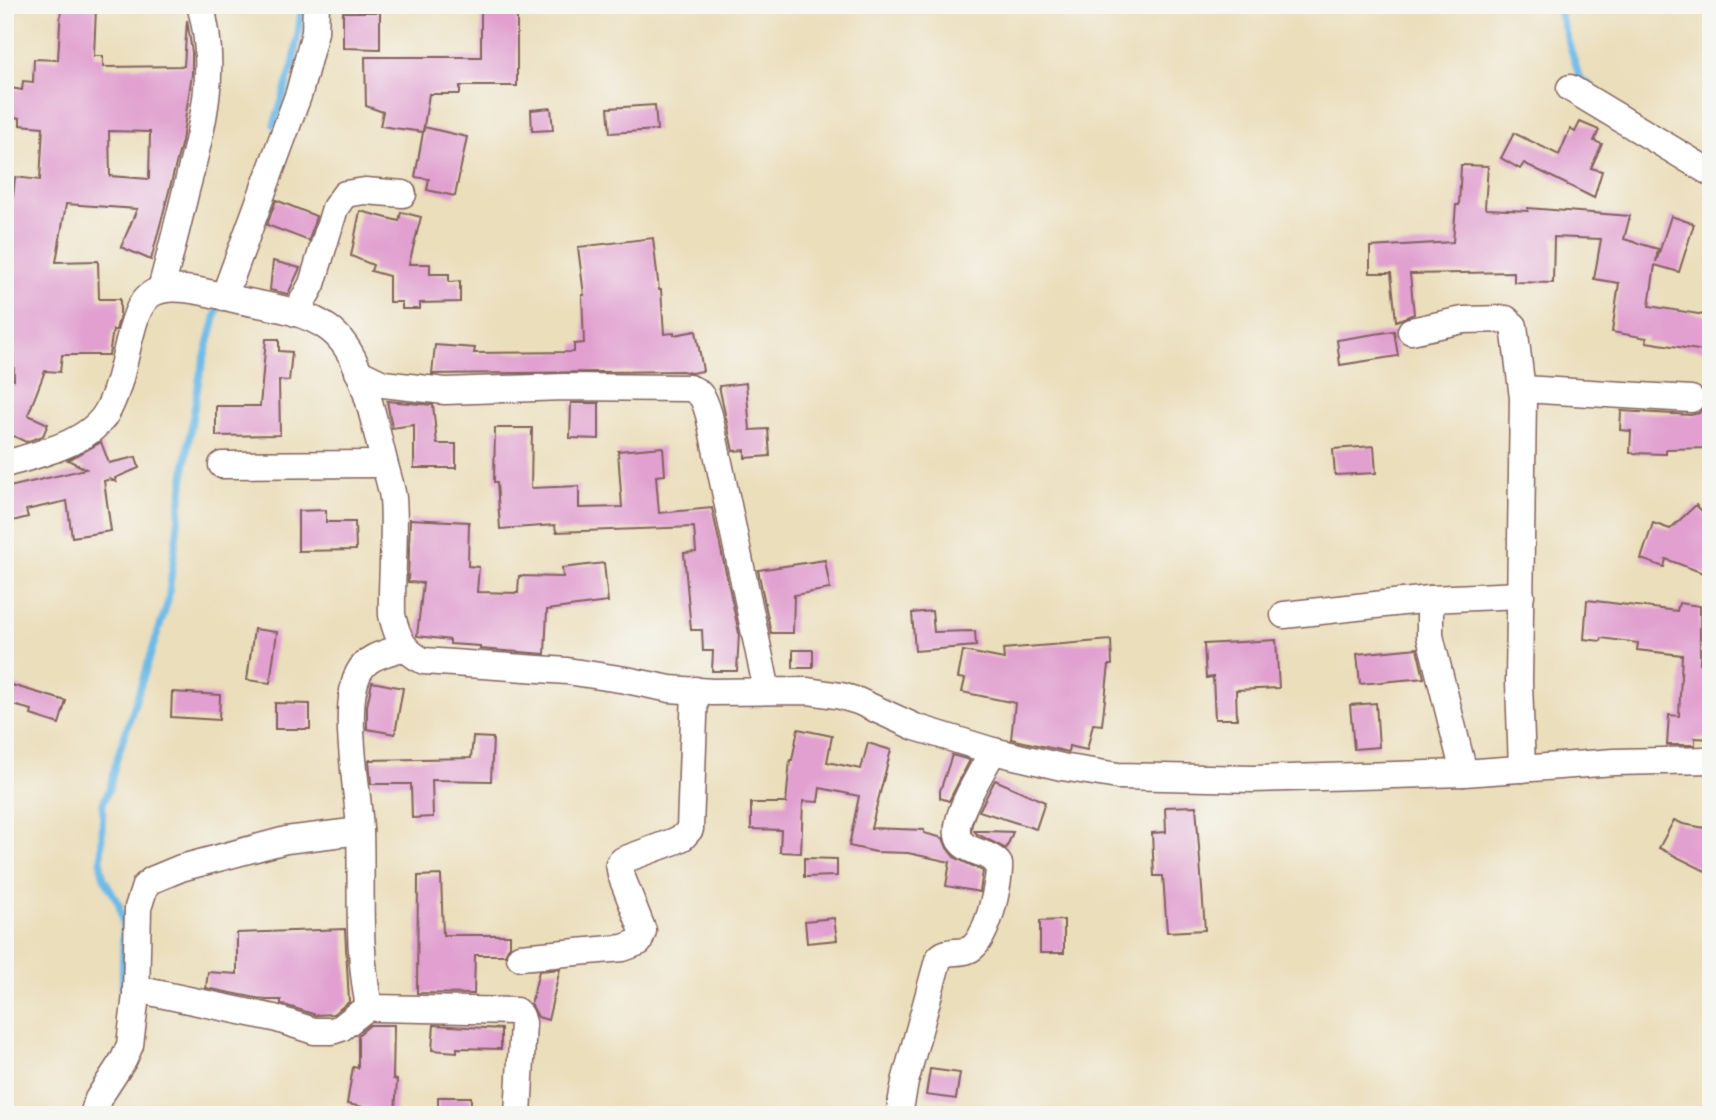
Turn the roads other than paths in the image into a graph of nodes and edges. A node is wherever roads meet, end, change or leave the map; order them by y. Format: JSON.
{"nodes":[{"id":1,"x":200,"y":5,"type":"edge"},
{"id":2,"x":316,"y":5,"type":"edge"},
{"id":3,"x":1570,"y":88,"type":"dead end"},
{"id":4,"x":1711,"y":173,"type":"edge"},
{"id":5,"x":402,"y":194,"type":"dead end"},
{"id":6,"x":161,"y":289,"type":"junction"},
{"id":7,"x":224,"y":297,"type":"junction"},
{"id":8,"x":296,"y":313,"type":"junction"},
{"id":9,"x":1411,"y":331,"type":"dead end"},
{"id":10,"x":358,"y":372,"type":"junction"},
{"id":11,"x":1523,"y":389,"type":"junction"},
{"id":12,"x":1691,"y":399,"type":"dead end"},
{"id":13,"x":5,"y":464,"type":"edge"},
{"id":14,"x":384,"y":464,"type":"junction"},
{"id":15,"x":222,"y":465,"type":"dead end"},
{"id":16,"x":1521,"y":595,"type":"junction"},
{"id":17,"x":1430,"y":599,"type":"junction"},
{"id":18,"x":1284,"y":615,"type":"dead end"},
{"id":19,"x":404,"y":647,"type":"junction"},
{"id":20,"x":695,"y":690,"type":"junction"},
{"id":21,"x":767,"y":691,"type":"junction"},
{"id":22,"x":993,"y":751,"type":"junction"},
{"id":23,"x":1711,"y":760,"type":"edge"},
{"id":24,"x":1522,"y":769,"type":"junction"},
{"id":25,"x":1464,"y":773,"type":"junction"},
{"id":26,"x":360,"y":831,"type":"junction"},
{"id":27,"x":520,"y":957,"type":"dead end"},
{"id":28,"x":136,"y":989,"type":"junction"},
{"id":29,"x":369,"y":1006,"type":"junction"},
{"id":30,"x":93,"y":1115,"type":"edge"},
{"id":31,"x":518,"y":1115,"type":"edge"},
{"id":32,"x":899,"y":1115,"type":"edge"}],
"edges":[{"from":1,"to":6,"type":"street"},
{"from":2,"to":7,"type":"street"},
{"from":3,"to":4,"type":"street"},
{"from":5,"to":8,"type":"street"},
{"from":6,"to":7,"type":"street"},
{"from":6,"to":13,"type":"street"},
{"from":7,"to":8,"type":"street"},
{"from":8,"to":10,"type":"street"},
{"from":9,"to":11,"type":"street"},
{"from":10,"to":14,"type":"street"},
{"from":10,"to":21,"type":"street"},
{"from":11,"to":12,"type":"street"},
{"from":11,"to":16,"type":"street"},
{"from":14,"to":15,"type":"street"},
{"from":14,"to":19,"type":"street"},
{"from":16,"to":17,"type":"street"},
{"from":16,"to":24,"type":"street"},
{"from":17,"to":18,"type":"street"},
{"from":17,"to":25,"type":"street"},
{"from":19,"to":20,"type":"street"},
{"from":19,"to":26,"type":"street"},
{"from":20,"to":21,"type":"street"},
{"from":20,"to":27,"type":"street"},
{"from":21,"to":22,"type":"street"},
{"from":22,"to":25,"type":"street"},
{"from":22,"to":32,"type":"street"},
{"from":23,"to":24,"type":"street"},
{"from":24,"to":25,"type":"street"},
{"from":26,"to":28,"type":"street"},
{"from":26,"to":29,"type":"street"},
{"from":28,"to":29,"type":"street"},
{"from":28,"to":30,"type":"street"},
{"from":29,"to":31,"type":"street"}]}
